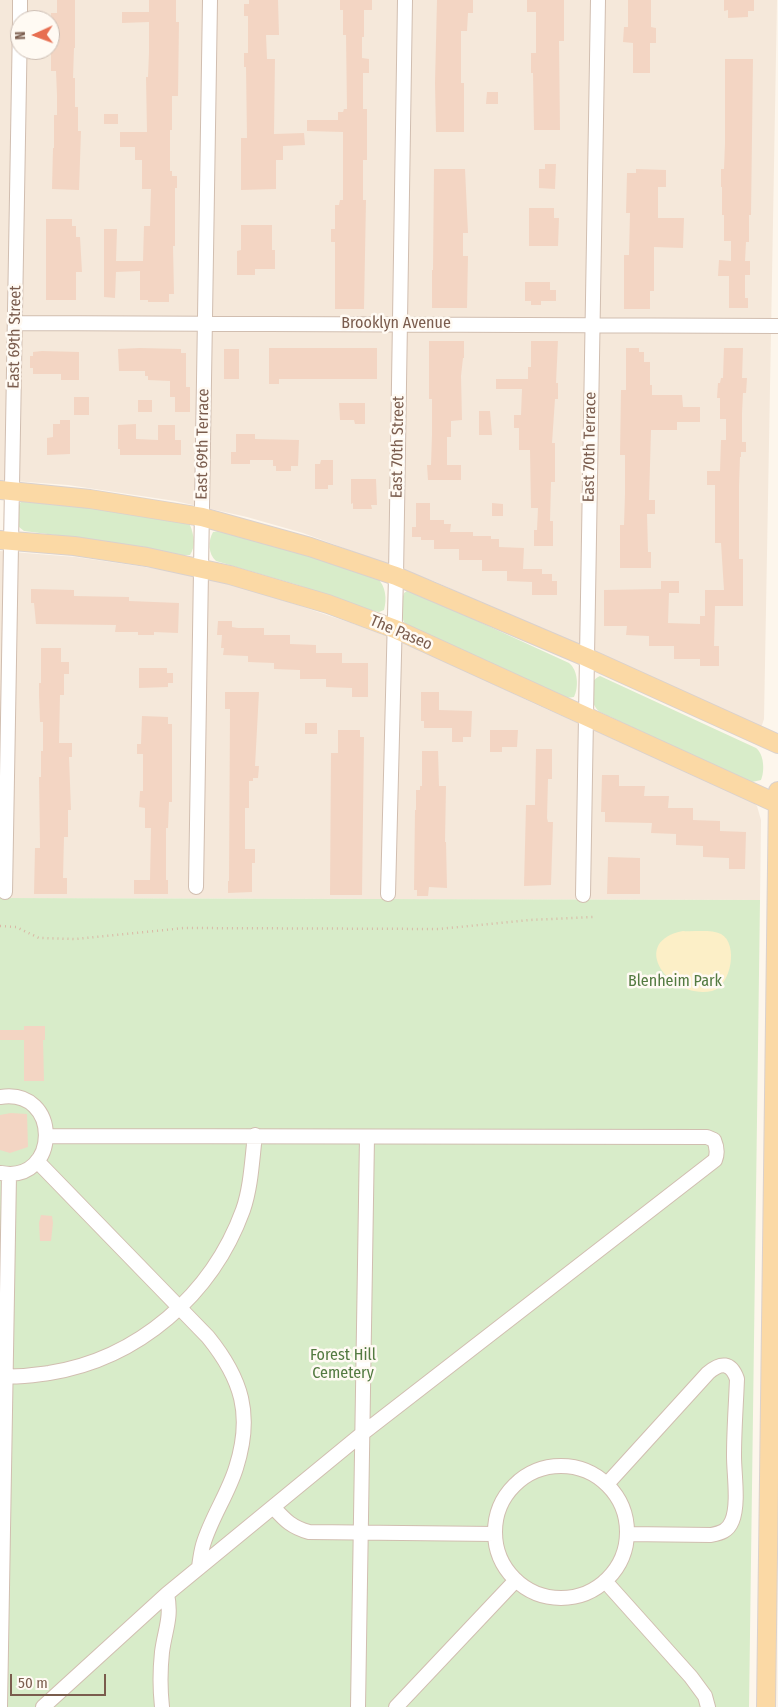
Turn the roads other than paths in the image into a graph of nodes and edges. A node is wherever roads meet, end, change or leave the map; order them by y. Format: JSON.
{"nodes":[{"id":1,"x":210,"y":0,"type":"edge"},
{"id":2,"x":405,"y":0,"type":"edge"},
{"id":3,"x":598,"y":0,"type":"edge"},
{"id":4,"x":19,"y":60,"type":"edge"},
{"id":5,"x":15,"y":322,"type":"junction"},
{"id":6,"x":204,"y":323,"type":"junction"},
{"id":7,"x":399,"y":324,"type":"junction"},
{"id":8,"x":592,"y":325,"type":"junction"},
{"id":9,"x":778,"y":326,"type":"edge"},
{"id":10,"x":6,"y":491,"type":"edge"},
{"id":11,"x":202,"y":517,"type":"junction"},
{"id":12,"x":6,"y":540,"type":"edge"},
{"id":13,"x":202,"y":568,"type":"junction"},
{"id":14,"x":396,"y":576,"type":"junction"},
{"id":15,"x":395,"y":630,"type":"junction"},
{"id":16,"x":5,"y":639,"type":"edge"},
{"id":17,"x":586,"y":657,"type":"junction"},
{"id":18,"x":586,"y":715,"type":"junction"},
{"id":19,"x":778,"y":744,"type":"edge"},
{"id":20,"x":778,"y":791,"type":"edge"},
{"id":21,"x":778,"y":804,"type":"edge"},
{"id":22,"x":196,"y":887,"type":"dead end"},
{"id":23,"x":5,"y":892,"type":"dead end"},
{"id":24,"x":388,"y":894,"type":"dead end"},
{"id":25,"x":583,"y":894,"type":"dead end"},
{"id":26,"x":777,"y":1091,"type":"edge"},
{"id":27,"x":0,"y":1097,"type":"edge"},
{"id":28,"x":47,"y":1136,"type":"junction"},
{"id":29,"x":255,"y":1136,"type":"junction"},
{"id":30,"x":366,"y":1137,"type":"junction"},
{"id":31,"x":37,"y":1161,"type":"junction"},
{"id":32,"x":4,"y":1174,"type":"edge"},
{"id":33,"x":775,"y":1278,"type":"edge"},
{"id":34,"x":180,"y":1308,"type":"junction"},
{"id":35,"x":2,"y":1376,"type":"edge"},
{"id":36,"x":363,"y":1432,"type":"junction"},
{"id":37,"x":774,"y":1473,"type":"edge"},
{"id":38,"x":607,"y":1484,"type":"junction"},
{"id":39,"x":273,"y":1507,"type":"junction"},
{"id":40,"x":360,"y":1532,"type":"junction"},
{"id":41,"x":495,"y":1534,"type":"junction"},
{"id":42,"x":627,"y":1534,"type":"junction"},
{"id":43,"x":199,"y":1567,"type":"junction"},
{"id":44,"x":516,"y":1580,"type":"junction"},
{"id":45,"x":605,"y":1582,"type":"junction"},
{"id":46,"x":167,"y":1594,"type":"junction"},
{"id":47,"x":773,"y":1660,"type":"edge"},
{"id":48,"x":0,"y":1701,"type":"edge"},
{"id":49,"x":0,"y":1707,"type":"edge"},
{"id":50,"x":43,"y":1707,"type":"edge"},
{"id":51,"x":162,"y":1707,"type":"edge"},
{"id":52,"x":358,"y":1707,"type":"edge"},
{"id":53,"x":396,"y":1707,"type":"edge"},
{"id":54,"x":708,"y":1707,"type":"edge"},
{"id":55,"x":766,"y":1707,"type":"edge"}],
"edges":[{"from":1,"to":6,"type":"street","name":"East 69th Terrace"},
{"from":2,"to":7,"type":"street","name":"East 70th Street"},
{"from":3,"to":8,"type":"street","name":"East 70th Terrace"},
{"from":4,"to":5,"type":"street","name":"East 69th Street"},
{"from":5,"to":6,"type":"street","name":"Brooklyn Avenue"},
{"from":5,"to":10,"type":"street","name":"East 69th Street"},
{"from":6,"to":7,"type":"street","name":"Brooklyn Avenue"},
{"from":6,"to":11,"type":"street","name":"East 69th Terrace"},
{"from":7,"to":8,"type":"street","name":"Brooklyn Avenue"},
{"from":7,"to":14,"type":"street","name":"East 70th Street"},
{"from":8,"to":9,"type":"street","name":"Brooklyn Avenue"},
{"from":8,"to":17,"type":"street","name":"East 70th Terrace"},
{"from":10,"to":11,"type":"main road"},
{"from":10,"to":12,"type":"street","name":"East 69th Street"},
{"from":11,"to":13,"type":"street","name":"East 69th Terrace"},
{"from":11,"to":14,"type":"main road"},
{"from":12,"to":13,"type":"main road","name":"The Paseo"},
{"from":12,"to":16,"type":"street","name":"East 69th Street"},
{"from":13,"to":15,"type":"main road","name":"The Paseo"},
{"from":13,"to":22,"type":"street","name":"East 69th Terrace"},
{"from":14,"to":15,"type":"street","name":"East 70th Street"},
{"from":14,"to":17,"type":"main road"},
{"from":15,"to":18,"type":"main road","name":"The Paseo"},
{"from":15,"to":24,"type":"street","name":"East 70th Street"},
{"from":16,"to":23,"type":"street","name":"East 69th Street"},
{"from":17,"to":18,"type":"street","name":"East 70th Terrace"},
{"from":17,"to":19,"type":"main road"},
{"from":18,"to":21,"type":"main road","name":"The Paseo"},
{"from":18,"to":25,"type":"street","name":"East 70th Terrace"},
{"from":20,"to":21,"type":"main road"},
{"from":21,"to":26,"type":"main road"},
{"from":26,"to":33,"type":"main road"},
{"from":27,"to":28,"type":"street"},
{"from":28,"to":29,"type":"street"},
{"from":28,"to":31,"type":"street"},
{"from":29,"to":30,"type":"street"},
{"from":29,"to":34,"type":"street"},
{"from":30,"to":36,"type":"street"},
{"from":30,"to":36,"type":"street"},
{"from":31,"to":32,"type":"street"},
{"from":31,"to":34,"type":"street"},
{"from":32,"to":35,"type":"street"},
{"from":33,"to":37,"type":"main road"},
{"from":34,"to":35,"type":"street"},
{"from":34,"to":43,"type":"street"},
{"from":35,"to":48,"type":"street"},
{"from":36,"to":39,"type":"street"},
{"from":36,"to":40,"type":"street"},
{"from":37,"to":47,"type":"main road"},
{"from":38,"to":41,"type":"street"},
{"from":38,"to":42,"type":"street"},
{"from":38,"to":42,"type":"street"},
{"from":39,"to":40,"type":"street"},
{"from":39,"to":43,"type":"street"},
{"from":40,"to":41,"type":"street"},
{"from":40,"to":52,"type":"street"},
{"from":41,"to":44,"type":"street"},
{"from":42,"to":45,"type":"street"},
{"from":43,"to":46,"type":"street"},
{"from":44,"to":45,"type":"street"},
{"from":44,"to":53,"type":"street"},
{"from":45,"to":54,"type":"street"},
{"from":46,"to":50,"type":"street"},
{"from":46,"to":51,"type":"street"},
{"from":47,"to":55,"type":"main road"},
{"from":48,"to":49,"type":"street"}]}
